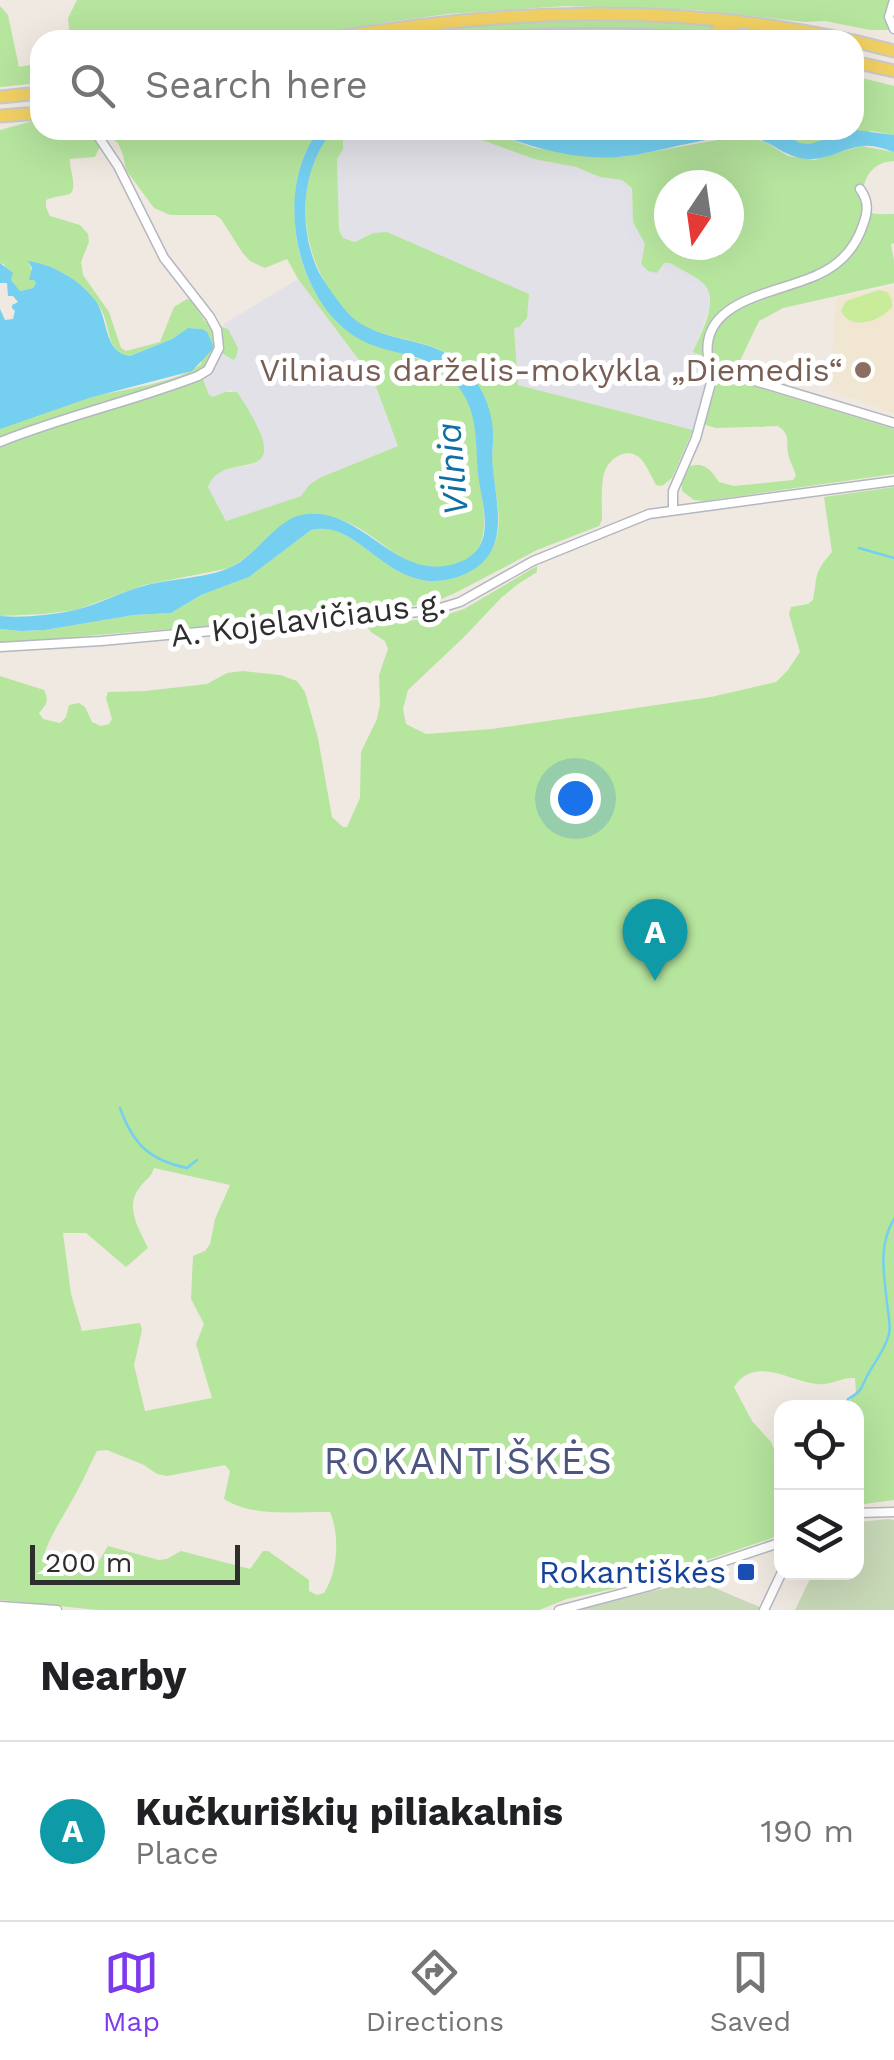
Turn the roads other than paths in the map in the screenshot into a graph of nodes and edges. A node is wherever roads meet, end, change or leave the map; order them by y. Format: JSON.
{"nodes":[{"id":1,"x":894,"y":0,"type":"edge"},
{"id":2,"x":744,"y":22,"type":"junction"},
{"id":3,"x":894,"y":29,"type":"edge"},
{"id":4,"x":390,"y":30,"type":"edge"},
{"id":5,"x":719,"y":30,"type":"edge"},
{"id":6,"x":789,"y":30,"type":"edge"},
{"id":7,"x":864,"y":43,"type":"edge"},
{"id":8,"x":891,"y":47,"type":"edge"},
{"id":9,"x":864,"y":64,"type":"edge"},
{"id":10,"x":894,"y":71,"type":"edge"},
{"id":11,"x":30,"y":94,"type":"edge"},
{"id":12,"x":0,"y":98,"type":"edge"},
{"id":13,"x":30,"y":114,"type":"edge"},
{"id":14,"x":0,"y":116,"type":"edge"},
{"id":15,"x":101,"y":140,"type":"edge"},
{"id":16,"x":860,"y":189,"type":"dead end"},
{"id":17,"x":715,"y":368,"type":"junction"},
{"id":18,"x":894,"y":423,"type":"edge"},
{"id":19,"x":0,"y":442,"type":"edge"},
{"id":20,"x":894,"y":481,"type":"edge"},
{"id":21,"x":673,"y":510,"type":"junction"},
{"id":22,"x":0,"y":647,"type":"edge"},
{"id":23,"x":894,"y":1512,"type":"edge"},
{"id":24,"x":864,"y":1513,"type":"edge"},
{"id":25,"x":774,"y":1545,"type":"edge"},
{"id":26,"x":778,"y":1580,"type":"edge"},
{"id":27,"x":0,"y":1606,"type":"edge"},
{"id":28,"x":57,"y":1610,"type":"edge"},
{"id":29,"x":559,"y":1610,"type":"edge"},
{"id":30,"x":764,"y":1610,"type":"edge"}],
"edges":[{"from":1,"to":3,"type":"street"},
{"from":2,"to":4,"type":"main road"},
{"from":2,"to":5,"type":"main road"},
{"from":2,"to":6,"type":"main road"},
{"from":7,"to":8,"type":"main road"},
{"from":9,"to":10,"type":"main road"},
{"from":11,"to":12,"type":"main road"},
{"from":13,"to":14,"type":"main road"},
{"from":15,"to":19,"type":"street"},
{"from":16,"to":17,"type":"street"},
{"from":17,"to":18,"type":"street"},
{"from":17,"to":21,"type":"street"},
{"from":20,"to":21,"type":"street","name":"A. Kojelavičiaus g."},
{"from":21,"to":22,"type":"street","name":"A. Kojelavičiaus g."},
{"from":23,"to":24,"type":"street"},
{"from":25,"to":29,"type":"street"},
{"from":26,"to":30,"type":"street"},
{"from":27,"to":28,"type":"street"}]}
